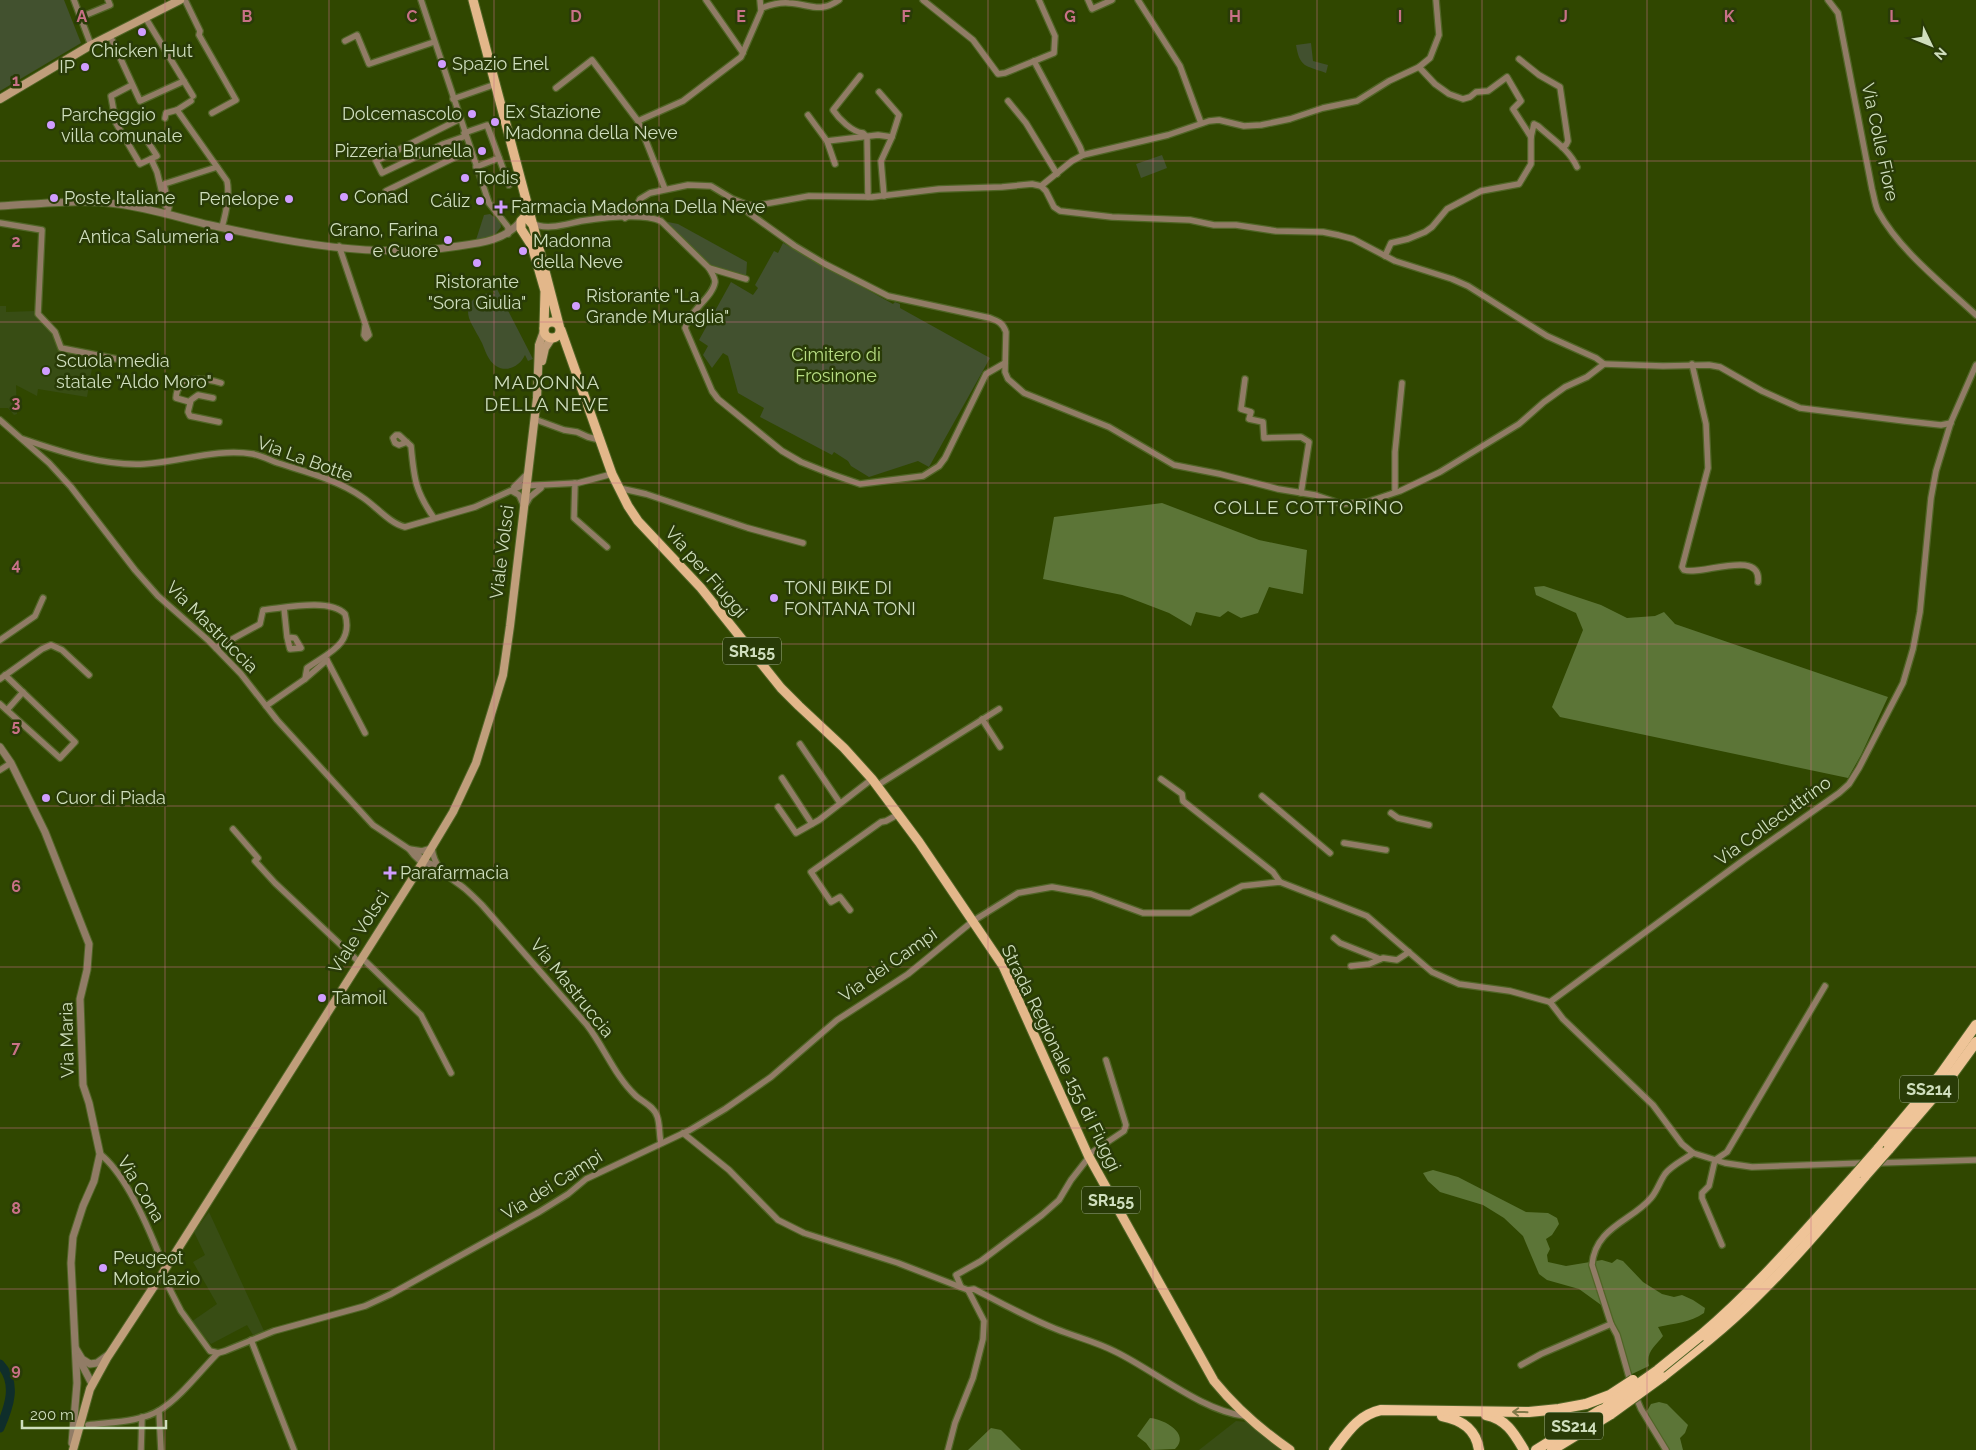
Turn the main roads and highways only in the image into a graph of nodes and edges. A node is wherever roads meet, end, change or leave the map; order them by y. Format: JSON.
{"nodes":[{"id":1,"x":180,"y":0,"type":"edge"},
{"id":2,"x":473,"y":0,"type":"edge"},
{"id":3,"x":0,"y":100,"type":"edge"},
{"id":4,"x":524,"y":197,"type":"junction"},
{"id":5,"x":519,"y":223,"type":"junction"},
{"id":6,"x":532,"y":223,"type":"junction"},
{"id":7,"x":534,"y":242,"type":"junction"},
{"id":8,"x":560,"y":328,"type":"junction"},
{"id":9,"x":544,"y":329,"type":"junction"},
{"id":10,"x":553,"y":339,"type":"junction"},
{"id":11,"x":570,"y":359,"type":"junction"},
{"id":12,"x":538,"y":382,"type":"junction"},
{"id":13,"x":973,"y":921,"type":"joint"},
{"id":14,"x":1976,"y":1025,"type":"edge"},
{"id":15,"x":1976,"y":1042,"type":"edge"},
{"id":16,"x":1883,"y":1150,"type":"junction"},
{"id":17,"x":1779,"y":1267,"type":"junction"},
{"id":18,"x":1660,"y":1373,"type":"junction"},
{"id":19,"x":1402,"y":1411,"type":"junction"},
{"id":20,"x":1454,"y":1411,"type":"junction"},
{"id":21,"x":1543,"y":1449,"type":"edge"},
{"id":22,"x":73,"y":1450,"type":"edge"},
{"id":23,"x":1290,"y":1450,"type":"edge"},
{"id":24,"x":1334,"y":1450,"type":"edge"},
{"id":25,"x":1479,"y":1450,"type":"edge"},
{"id":26,"x":1524,"y":1450,"type":"edge"}],
"edges":[{"from":1,"to":3,"type":"main road"},
{"from":2,"to":4,"type":"main road"},
{"from":4,"to":5,"type":"main road"},
{"from":4,"to":6,"type":"main road"},
{"from":5,"to":6,"type":"main road"},
{"from":5,"to":7,"type":"main road"},
{"from":6,"to":7,"type":"main road"},
{"from":7,"to":8,"type":"main road"},
{"from":7,"to":9,"type":"main road","name":"Viale Volsci"},
{"from":8,"to":9,"type":"main road"},
{"from":8,"to":10,"type":"main road"},
{"from":8,"to":11,"type":"main road","name":"Via per Fiuggi"},
{"from":9,"to":10,"type":"main road"},
{"from":9,"to":12,"type":"main road","name":"Viale Volsci"},
{"from":10,"to":11,"type":"main road","name":"Via per Fiuggi"},
{"from":10,"to":12,"type":"main road","name":"Viale Volsci"},
{"from":11,"to":13,"type":"main road","name":"Via per Fiuggi","number":"SR155"},
{"from":12,"to":22,"type":"main road","name":"Viale Volsci"},
{"from":13,"to":23,"type":"main road","name":"Strada Regionale 155 di Fiuggi","number":"SR155"},
{"from":14,"to":16,"type":"highway","number":"SS214"},
{"from":15,"to":16,"type":"highway","number":"SS214"},
{"from":16,"to":17,"type":"highway","number":"SS214","bridge":true},
{"from":17,"to":18,"type":"highway","number":"SS214","bridge":true},
{"from":17,"to":18,"type":"highway","number":"SS214"},
{"from":18,"to":20,"type":"highway","one_way":true,"bridge":true},
{"from":18,"to":21,"type":"highway","number":"SS214","bridge":true},
{"from":19,"to":20,"type":"highway"},
{"from":19,"to":24,"type":"highway"},
{"from":19,"to":25,"type":"highway"},
{"from":20,"to":26,"type":"highway"}]}
